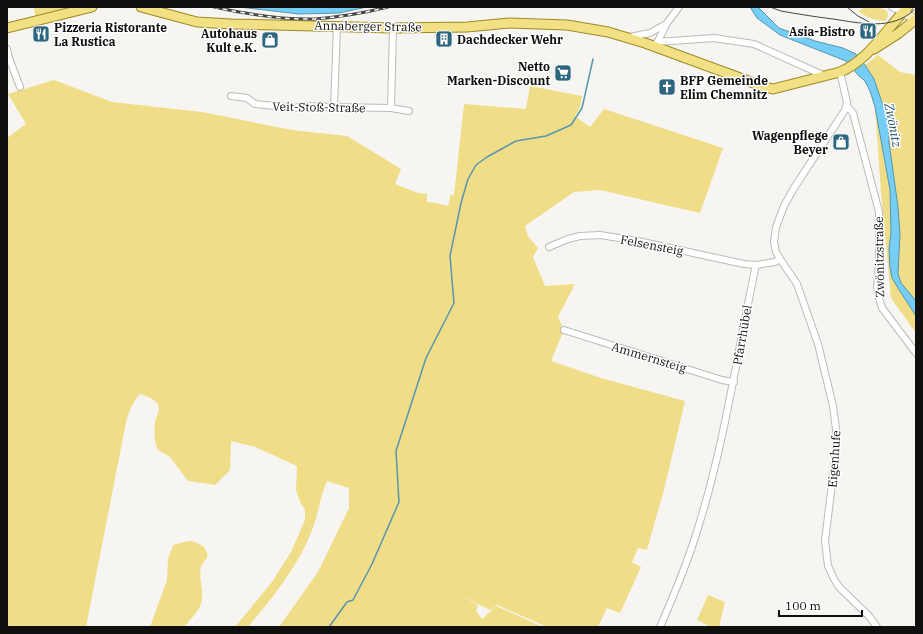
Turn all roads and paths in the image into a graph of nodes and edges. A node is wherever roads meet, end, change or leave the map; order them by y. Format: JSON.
{"nodes":[{"id":1,"x":92,"y":7,"type":"edge"},
{"id":2,"x":141,"y":7,"type":"edge"},
{"id":3,"x":680,"y":7,"type":"edge"},
{"id":4,"x":892,"y":7,"type":"edge"},
{"id":5,"x":905,"y":10,"type":"edge"},
{"id":6,"x":916,"y":19,"type":"edge"},
{"id":7,"x":667,"y":23,"type":"junction"},
{"id":8,"x":337,"y":26,"type":"junction"},
{"id":9,"x":7,"y":28,"type":"edge"},
{"id":10,"x":392,"y":28,"type":"junction"},
{"id":11,"x":628,"y":38,"type":"junction"},
{"id":12,"x":656,"y":44,"type":"junction"},
{"id":13,"x":7,"y":49,"type":"edge"},
{"id":14,"x":864,"y":57,"type":"junction"},
{"id":15,"x":840,"y":72,"type":"junction"},
{"id":16,"x":825,"y":76,"type":"junction"},
{"id":17,"x":20,"y":87,"type":"dead end"},
{"id":18,"x":231,"y":96,"type":"dead end"},
{"id":19,"x":847,"y":106,"type":"junction"},
{"id":20,"x":334,"y":107,"type":"junction"},
{"id":21,"x":391,"y":108,"type":"junction"},
{"id":22,"x":409,"y":111,"type":"dead end"},
{"id":23,"x":549,"y":247,"type":"dead end"},
{"id":24,"x":780,"y":259,"type":"junction"},
{"id":25,"x":756,"y":265,"type":"junction"},
{"id":26,"x":564,"y":330,"type":"dead end"},
{"id":27,"x":916,"y":353,"type":"edge"},
{"id":28,"x":734,"y":382,"type":"junction"},
{"id":29,"x":660,"y":627,"type":"edge"},
{"id":30,"x":877,"y":627,"type":"edge"}],
"edges":[{"from":1,"to":9,"type":"main road"},
{"from":2,"to":8,"type":"main road","name":"Annaberger Straße"},
{"from":3,"to":7,"type":"street"},
{"from":4,"to":5,"type":"street"},
{"from":5,"to":6,"type":"main road"},
{"from":5,"to":14,"type":"main road","name":"Annaberger Straße"},
{"from":6,"to":14,"type":"main road","name":"Annaberger Straße"},
{"from":7,"to":11,"type":"street"},
{"from":7,"to":12,"type":"street"},
{"from":8,"to":10,"type":"main road","name":"Annaberger Straße"},
{"from":8,"to":20,"type":"street"},
{"from":10,"to":11,"type":"main road","name":"Annaberger Straße"},
{"from":10,"to":21,"type":"street"},
{"from":11,"to":12,"type":"main road","name":"Annaberger Straße"},
{"from":12,"to":16,"type":"street"},
{"from":12,"to":16,"type":"main road","name":"Annaberger Straße"},
{"from":13,"to":17,"type":"street"},
{"from":14,"to":15,"type":"main road","name":"Annaberger Straße"},
{"from":15,"to":16,"type":"main road","name":"Annaberger Straße"},
{"from":15,"to":19,"type":"street"},
{"from":18,"to":20,"type":"street","name":"Veit-Stoß-Straße"},
{"from":19,"to":24,"type":"street"},
{"from":19,"to":27,"type":"street","name":"Zwönitzstraße"},
{"from":20,"to":21,"type":"street","name":"Veit-Stoß-Straße"},
{"from":21,"to":22,"type":"street","name":"Veit-Stoß-Straße"},
{"from":23,"to":25,"type":"street","name":"Felsensteig"},
{"from":24,"to":25,"type":"street"},
{"from":24,"to":30,"type":"street","name":"Eigenhufe"},
{"from":25,"to":28,"type":"street","name":"Pfarrhübel"},
{"from":26,"to":28,"type":"street","name":"Ammernsteig"},
{"from":28,"to":29,"type":"street","name":"Pfarrhübel"}]}
